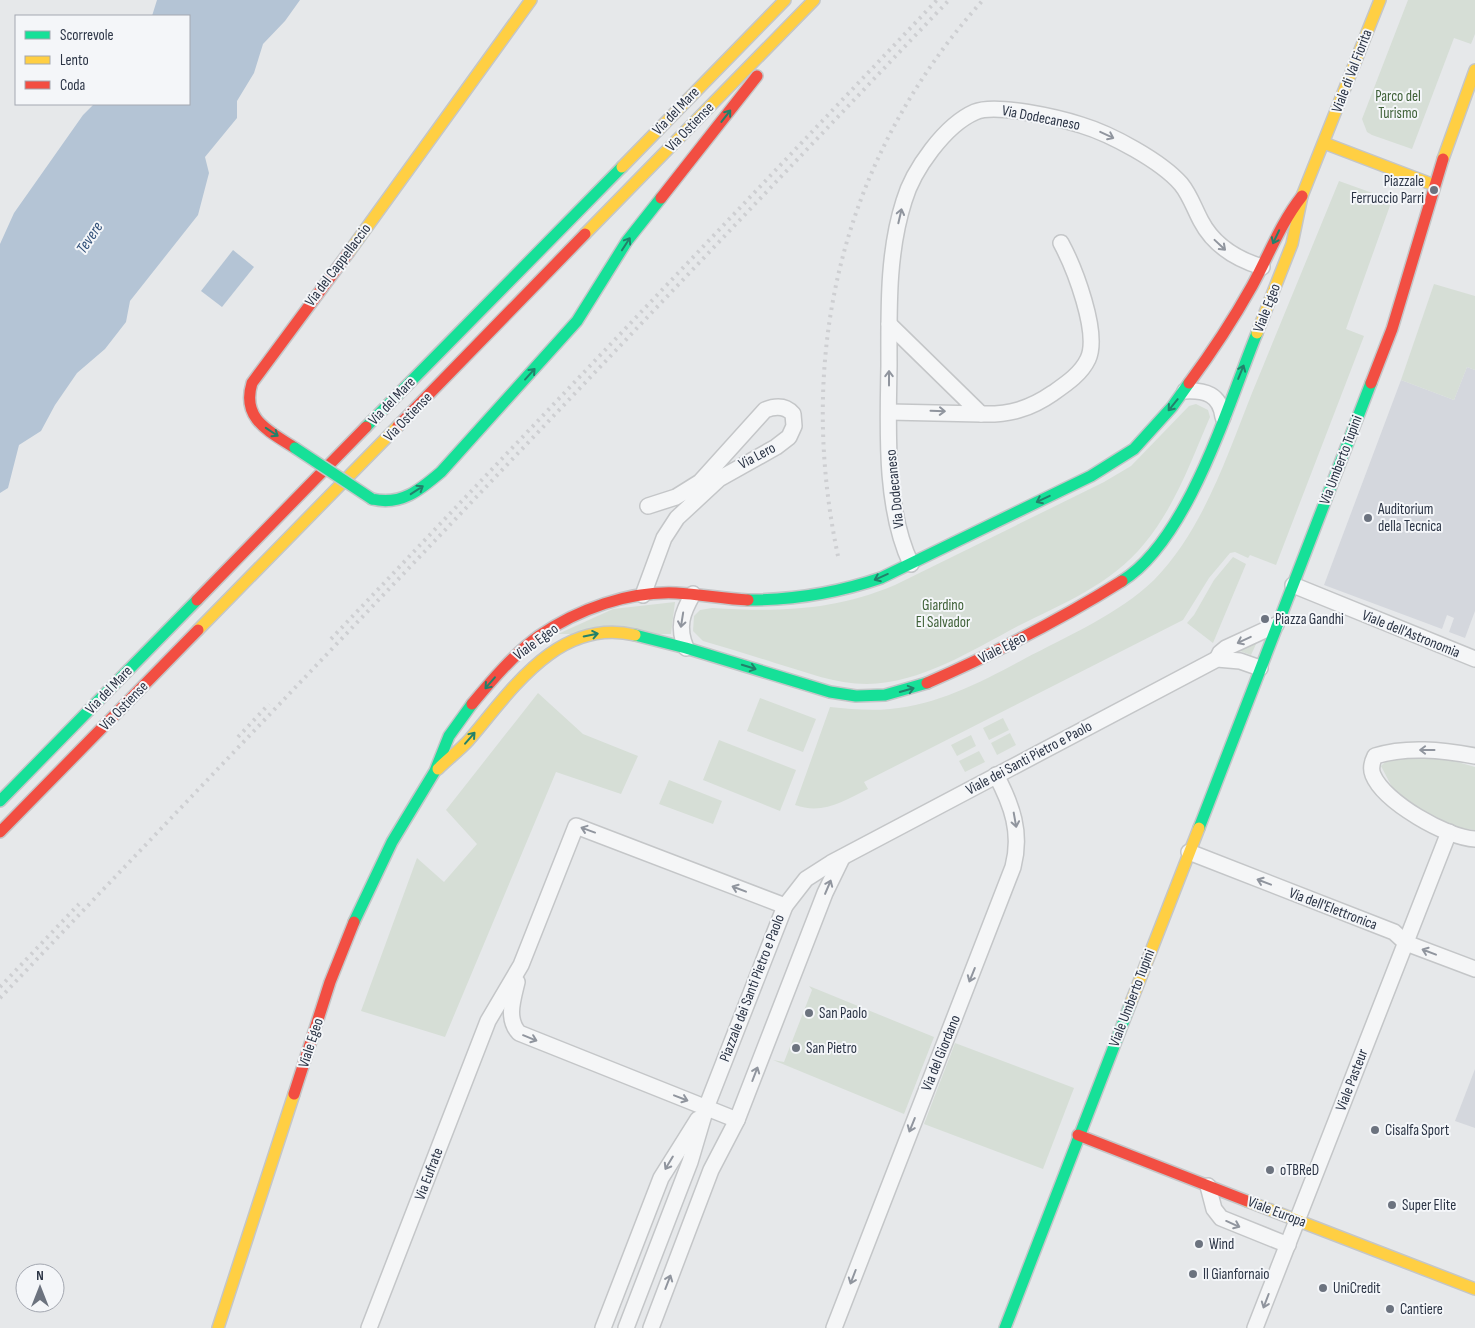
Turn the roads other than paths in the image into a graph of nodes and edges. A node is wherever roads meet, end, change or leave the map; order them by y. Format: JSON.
{"nodes":[{"id":1,"x":531,"y":0,"type":"edge"},
{"id":2,"x":785,"y":0,"type":"edge"},
{"id":3,"x":814,"y":0,"type":"edge"},
{"id":4,"x":1380,"y":0,"type":"edge"},
{"id":5,"x":789,"y":26,"type":"junction"},
{"id":6,"x":1475,"y":70,"type":"edge"},
{"id":7,"x":1324,"y":142,"type":"junction"},
{"id":8,"x":1434,"y":185,"type":"junction"},
{"id":9,"x":1302,"y":196,"type":"junction"},
{"id":10,"x":1061,"y":243,"type":"dead end"},
{"id":11,"x":1262,"y":267,"type":"junction"},
{"id":12,"x":889,"y":324,"type":"junction"},
{"id":13,"x":1185,"y":391,"type":"junction"},
{"id":14,"x":889,"y":412,"type":"junction"},
{"id":15,"x":981,"y":414,"type":"junction"},
{"id":16,"x":1223,"y":417,"type":"junction"},
{"id":17,"x":648,"y":506,"type":"dead end"},
{"id":18,"x":911,"y":564,"type":"junction"},
{"id":19,"x":1295,"y":579,"type":"junction"},
{"id":20,"x":693,"y":594,"type":"junction"},
{"id":21,"x":643,"y":595,"type":"junction"},
{"id":22,"x":1276,"y":625,"type":"junction"},
{"id":23,"x":686,"y":648,"type":"junction"},
{"id":24,"x":1217,"y":659,"type":"junction"},
{"id":25,"x":1475,"y":659,"type":"edge"},
{"id":26,"x":1260,"y":668,"type":"junction"},
{"id":27,"x":1475,"y":756,"type":"edge"},
{"id":28,"x":435,"y":771,"type":"junction"},
{"id":29,"x":996,"y":775,"type":"junction"},
{"id":30,"x":0,"y":802,"type":"edge"},
{"id":31,"x":0,"y":832,"type":"edge"},
{"id":32,"x":1449,"y":832,"type":"junction"},
{"id":33,"x":1475,"y":839,"type":"edge"},
{"id":34,"x":1189,"y":852,"type":"junction"},
{"id":35,"x":842,"y":858,"type":"junction"},
{"id":36,"x":785,"y":906,"type":"junction"},
{"id":37,"x":1406,"y":943,"type":"junction"},
{"id":38,"x":521,"y":965,"type":"junction"},
{"id":39,"x":1475,"y":969,"type":"edge"},
{"id":40,"x":488,"y":1020,"type":"joint"},
{"id":41,"x":706,"y":1108,"type":"junction"},
{"id":42,"x":737,"y":1120,"type":"junction"},
{"id":43,"x":1078,"y":1135,"type":"junction"},
{"id":44,"x":1208,"y":1186,"type":"junction"},
{"id":45,"x":1298,"y":1220,"type":"junction"},
{"id":46,"x":639,"y":1232,"type":"junction"},
{"id":47,"x":661,"y":1240,"type":"junction"},
{"id":48,"x":1288,"y":1244,"type":"junction"},
{"id":49,"x":681,"y":1248,"type":"junction"},
{"id":50,"x":1475,"y":1289,"type":"edge"},
{"id":51,"x":611,"y":1309,"type":"junction"},
{"id":52,"x":628,"y":1322,"type":"edge"},
{"id":53,"x":652,"y":1326,"type":"edge"},
{"id":54,"x":218,"y":1328,"type":"edge"},
{"id":55,"x":369,"y":1328,"type":"edge"},
{"id":56,"x":603,"y":1328,"type":"edge"},
{"id":57,"x":834,"y":1328,"type":"edge"},
{"id":58,"x":1005,"y":1328,"type":"edge"},
{"id":59,"x":1255,"y":1328,"type":"edge"}],
"edges":[{"from":1,"to":5,"type":"main road","name":"Via del Cappellaccio","one_way":true,"bridge":true},
{"from":2,"to":30,"type":"main road","name":"Via del Mare"},
{"from":3,"to":5,"type":"main road","name":"Via Ostiense"},
{"from":4,"to":7,"type":"main road","name":"Viale di Val Fiorita"},
{"from":5,"to":31,"type":"main road","name":"Via Ostiense"},
{"from":6,"to":8,"type":"main road"},
{"from":7,"to":8,"type":"main road"},
{"from":7,"to":9,"type":"main road","name":"Viale Egeo"},
{"from":8,"to":19,"type":"main road","name":"Via Umberto Tupini"},
{"from":9,"to":11,"type":"main road","name":"Viale Egeo","one_way":true},
{"from":16,"to":9,"type":"main road","name":"Viale Egeo","one_way":true},
{"from":10,"to":15,"type":"street"},
{"from":12,"to":11,"type":"street","name":"Via Dodecaneso","one_way":true},
{"from":11,"to":13,"type":"main road","name":"Viale Egeo"},
{"from":14,"to":12,"type":"street","name":"Via Dodecaneso","one_way":true},
{"from":12,"to":15,"type":"street"},
{"from":13,"to":16,"type":"street"},
{"from":13,"to":18,"type":"main road","name":"Viale Egeo","one_way":true},
{"from":14,"to":15,"type":"street","one_way":true},
{"from":14,"to":18,"type":"street","name":"Via Dodecaneso"},
{"from":23,"to":16,"type":"main road","name":"Viale Egeo","one_way":true},
{"from":17,"to":21,"type":"street","name":"Via Lero"},
{"from":18,"to":20,"type":"main road","name":"Viale Egeo","one_way":true},
{"from":19,"to":22,"type":"main road"},
{"from":19,"to":25,"type":"street","name":"Viale dell'Astronomia"},
{"from":20,"to":21,"type":"main road","name":"Viale Egeo"},
{"from":20,"to":23,"type":"street","one_way":true},
{"from":21,"to":28,"type":"main road","name":"Viale Egeo","one_way":true},
{"from":22,"to":24,"type":"street","one_way":true},
{"from":22,"to":26,"type":"main road"},
{"from":28,"to":23,"type":"main road","name":"Viale Egeo","one_way":true},
{"from":24,"to":26,"type":"street"},
{"from":24,"to":29,"type":"street","name":"Viale dei Santi Pietro e Paolo"},
{"from":26,"to":34,"type":"main road","name":"Viale Umberto Tupini"},
{"from":27,"to":32,"type":"street","one_way":true},
{"from":28,"to":54,"type":"main road","name":"Viale Egeo"},
{"from":29,"to":35,"type":"street","name":"Viale dei Santi Pietro e Paolo"},
{"from":29,"to":57,"type":"street","name":"Via del Giordano","one_way":true},
{"from":32,"to":33,"type":"street"},
{"from":32,"to":37,"type":"street","name":"Viale Pasteur"},
{"from":37,"to":34,"type":"street","name":"Via dell'Elettronica","one_way":true},
{"from":34,"to":43,"type":"main road","name":"Viale Umberto Tupini"},
{"from":35,"to":36,"type":"street","name":"Viale dei Santi Pietro e Paolo"},
{"from":42,"to":35,"type":"street","one_way":true},
{"from":36,"to":38,"type":"street","name":"Piazzale dei Santi Pietro e Paolo","one_way":true},
{"from":36,"to":41,"type":"street","name":"Piazzale dei Santi Pietro e Paolo"},
{"from":39,"to":37,"type":"street","name":"Via dell'Elettronica","one_way":true},
{"from":37,"to":45,"type":"street","name":"Viale Pasteur"},
{"from":38,"to":40,"type":"street","name":"Piazzale dei Santi Pietro e Paolo"},
{"from":38,"to":41,"type":"street","name":"Piazzale dei Santi Pietro e Paolo","one_way":true},
{"from":40,"to":55,"type":"street","name":"Via Eufrate"},
{"from":41,"to":42,"type":"street"},
{"from":41,"to":46,"type":"street","one_way":true},
{"from":41,"to":47,"type":"street"},
{"from":42,"to":49,"type":"street"},
{"from":43,"to":44,"type":"main road","name":"Viale Europa"},
{"from":43,"to":58,"type":"main road","name":"Viale Umberto Tupini"},
{"from":44,"to":45,"type":"main road","name":"Viale Europa"},
{"from":44,"to":48,"type":"street","one_way":true},
{"from":45,"to":48,"type":"street","name":"Viale Pasteur"},
{"from":45,"to":50,"type":"main road","name":"Viale Europa"},
{"from":46,"to":47,"type":"street"},
{"from":46,"to":51,"type":"street"},
{"from":47,"to":49,"type":"street"},
{"from":47,"to":52,"type":"street"},
{"from":48,"to":59,"type":"street","name":"Viale Pasteur","one_way":true},
{"from":53,"to":49,"type":"street","one_way":true},
{"from":51,"to":52,"type":"street"},
{"from":51,"to":56,"type":"street"},
{"from":52,"to":53,"type":"street"}]}
